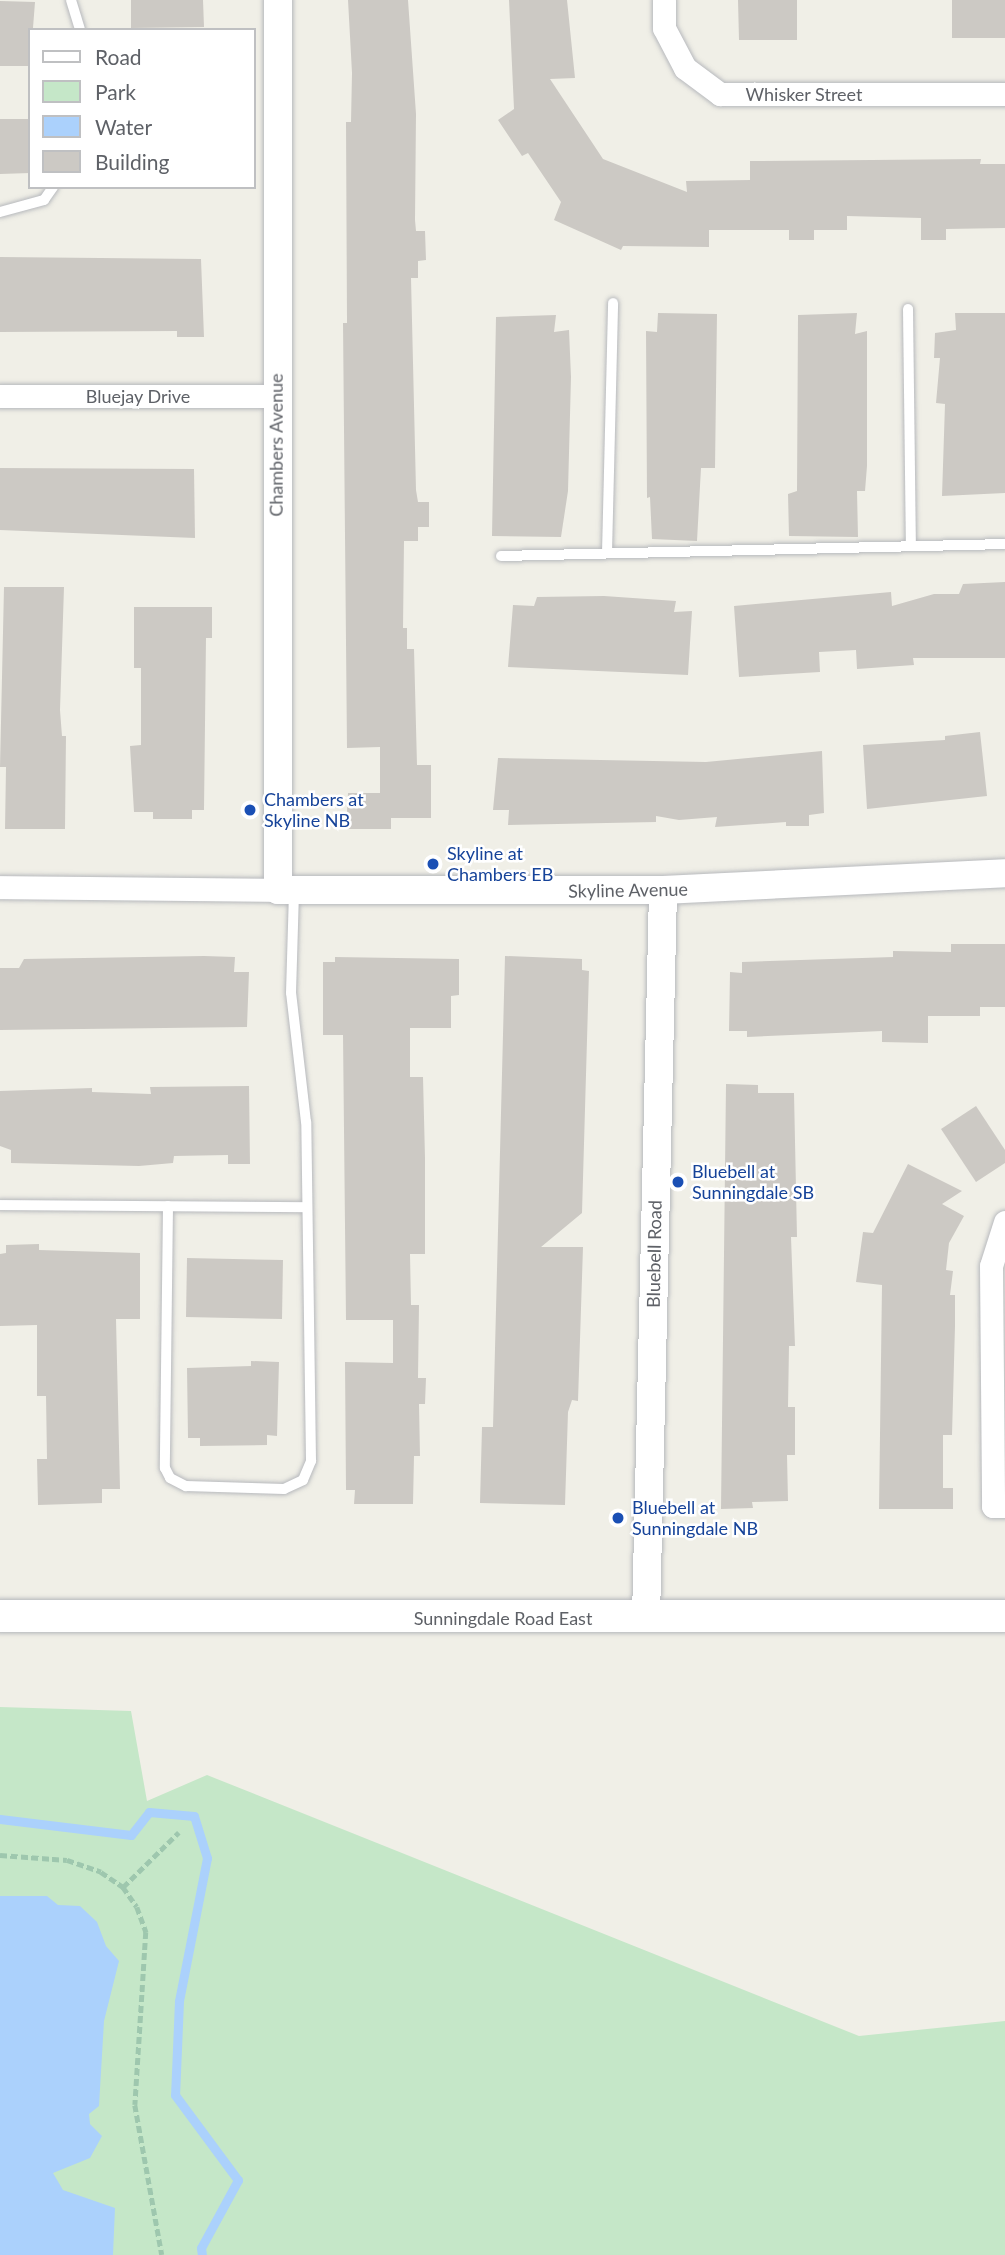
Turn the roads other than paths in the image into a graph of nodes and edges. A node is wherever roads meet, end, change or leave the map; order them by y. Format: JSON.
{"nodes":[{"id":1,"x":71,"y":0,"type":"edge"},
{"id":2,"x":278,"y":0,"type":"edge"},
{"id":3,"x":664,"y":0,"type":"edge"},
{"id":4,"x":79,"y":28,"type":"edge"},
{"id":5,"x":1005,"y":94,"type":"edge"},
{"id":6,"x":52,"y":189,"type":"edge"},
{"id":7,"x":0,"y":212,"type":"edge"},
{"id":8,"x":614,"y":303,"type":"dead end"},
{"id":9,"x":908,"y":309,"type":"dead end"},
{"id":10,"x":0,"y":396,"type":"edge"},
{"id":11,"x":276,"y":396,"type":"junction"},
{"id":12,"x":1005,"y":544,"type":"edge"},
{"id":13,"x":911,"y":546,"type":"junction"},
{"id":14,"x":607,"y":553,"type":"junction"},
{"id":15,"x":501,"y":556,"type":"dead end"},
{"id":16,"x":1005,"y":873,"type":"edge"},
{"id":17,"x":0,"y":887,"type":"edge"},
{"id":18,"x":286,"y":890,"type":"junction"},
{"id":19,"x":663,"y":890,"type":"junction"},
{"id":20,"x":0,"y":1205,"type":"edge"},
{"id":21,"x":168,"y":1206,"type":"junction"},
{"id":22,"x":307,"y":1207,"type":"junction"},
{"id":23,"x":1005,"y":1222,"type":"edge"},
{"id":24,"x":1005,"y":1506,"type":"edge"},
{"id":25,"x":0,"y":1616,"type":"edge"},
{"id":26,"x":1005,"y":1616,"type":"edge"},
{"id":27,"x":646,"y":1618,"type":"junction"}],
"edges":[{"from":1,"to":4,"type":"lane"},
{"from":2,"to":11,"type":"street","name":"Chambers Avenue"},
{"from":3,"to":5,"type":"street","name":"Whisker Street"},
{"from":6,"to":7,"type":"lane"},
{"from":8,"to":14,"type":"lane"},
{"from":9,"to":13,"type":"lane"},
{"from":10,"to":11,"type":"street","name":"Bluejay Drive"},
{"from":11,"to":18,"type":"street","name":"Chambers Avenue"},
{"from":12,"to":13,"type":"lane"},
{"from":13,"to":14,"type":"lane"},
{"from":14,"to":15,"type":"lane"},
{"from":16,"to":19,"type":"street","name":"Skyline Avenue"},
{"from":17,"to":18,"type":"street","name":"Skyline Avenue"},
{"from":18,"to":19,"type":"street","name":"Skyline Avenue"},
{"from":18,"to":22,"type":"lane"},
{"from":19,"to":27,"type":"street","name":"Bluebell Road"},
{"from":20,"to":21,"type":"lane"},
{"from":21,"to":22,"type":"lane"},
{"from":21,"to":22,"type":"lane"},
{"from":23,"to":24,"type":"street"},
{"from":25,"to":27,"type":"main road","name":"Sunningdale Road East"},
{"from":26,"to":27,"type":"main road","name":"Sunningdale Road East"}]}
